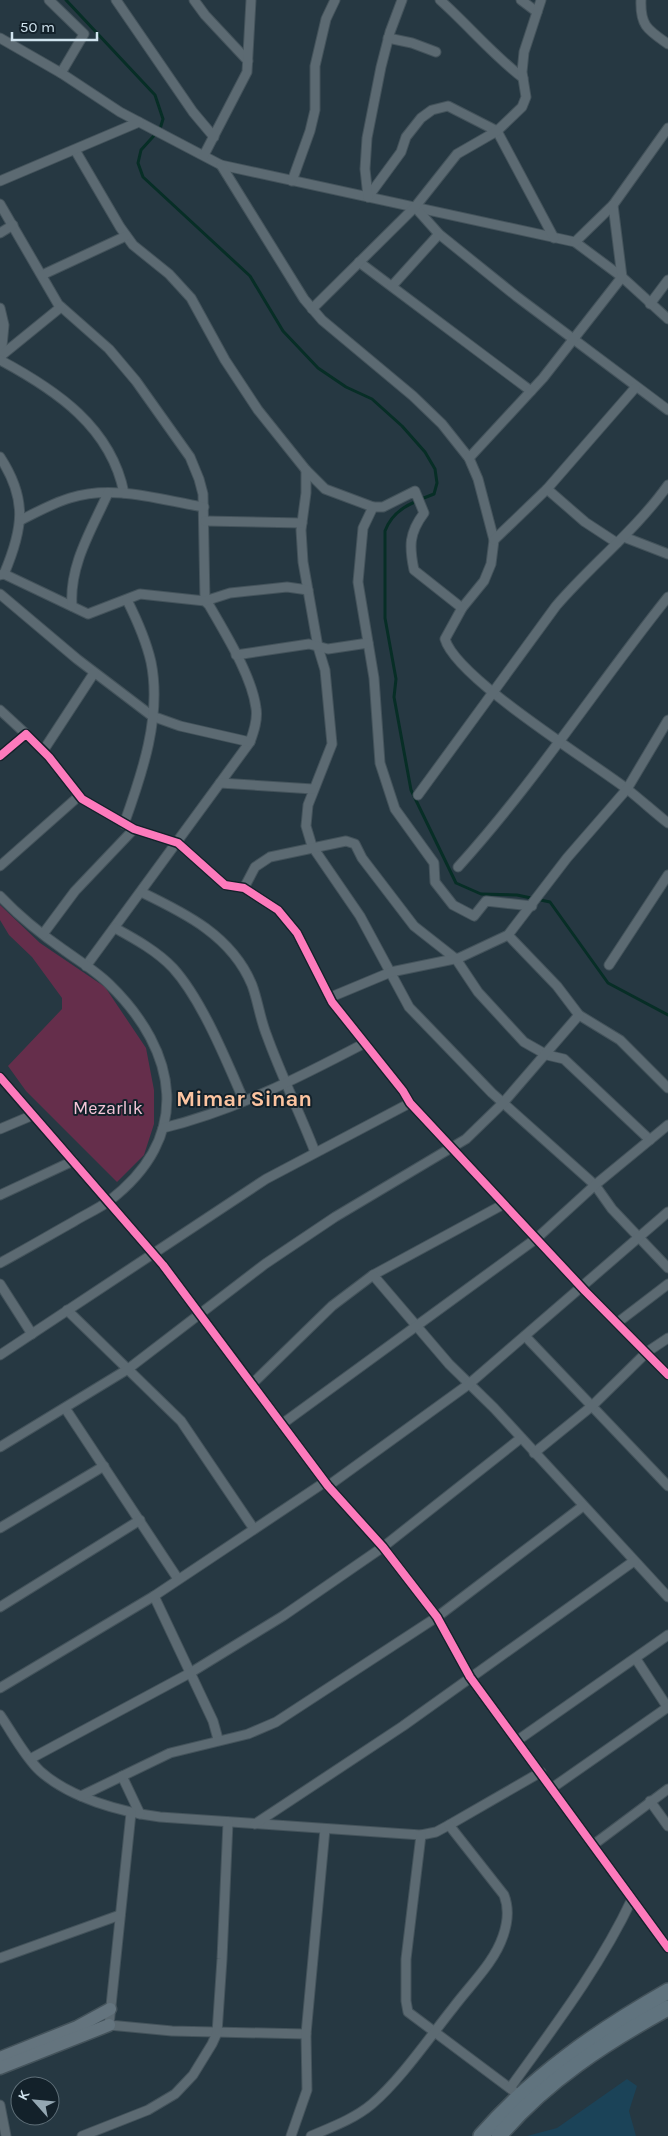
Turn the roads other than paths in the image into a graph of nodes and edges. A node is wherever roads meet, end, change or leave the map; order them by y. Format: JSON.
{"nodes":[{"id":1,"x":49,"y":0,"type":"edge"},
{"id":2,"x":116,"y":0,"type":"edge"},
{"id":3,"x":194,"y":0,"type":"edge"},
{"id":4,"x":251,"y":0,"type":"edge"},
{"id":5,"x":335,"y":0,"type":"edge"},
{"id":6,"x":402,"y":0,"type":"edge"},
{"id":7,"x":440,"y":0,"type":"edge"},
{"id":8,"x":521,"y":0,"type":"edge"},
{"id":9,"x":541,"y":0,"type":"edge"},
{"id":10,"x":641,"y":0,"type":"edge"},
{"id":11,"x":536,"y":12,"type":"junction"},
{"id":12,"x":0,"y":38,"type":"edge"},
{"id":13,"x":388,"y":38,"type":"junction"},
{"id":14,"x":668,"y":44,"type":"edge"},
{"id":15,"x":436,"y":52,"type":"dead end"},
{"id":16,"x":248,"y":61,"type":"junction"},
{"id":17,"x":61,"y":73,"type":"junction"},
{"id":18,"x":523,"y":78,"type":"junction"},
{"id":19,"x":139,"y":122,"type":"junction"},
{"id":20,"x":668,"y":128,"type":"edge"},
{"id":21,"x":497,"y":131,"type":"junction"},
{"id":22,"x":214,"y":136,"type":"junction"},
{"id":23,"x":75,"y":150,"type":"junction"},
{"id":24,"x":204,"y":155,"type":"junction"},
{"id":25,"x":221,"y":165,"type":"junction"},
{"id":26,"x":0,"y":181,"type":"edge"},
{"id":27,"x":292,"y":181,"type":"junction"},
{"id":28,"x":368,"y":198,"type":"junction"},
{"id":29,"x":0,"y":204,"type":"edge"},
{"id":30,"x":613,"y":205,"type":"junction"},
{"id":31,"x":415,"y":207,"type":"junction"},
{"id":32,"x":13,"y":225,"type":"junction"},
{"id":33,"x":0,"y":233,"type":"edge"},
{"id":34,"x":439,"y":234,"type":"junction"},
{"id":35,"x":126,"y":236,"type":"junction"},
{"id":36,"x":554,"y":238,"type":"junction"},
{"id":37,"x":575,"y":242,"type":"junction"},
{"id":38,"x":359,"y":262,"type":"junction"},
{"id":39,"x":42,"y":275,"type":"junction"},
{"id":40,"x":622,"y":277,"type":"junction"},
{"id":41,"x":668,"y":280,"type":"edge"},
{"id":42,"x":392,"y":286,"type":"junction"},
{"id":43,"x":650,"y":304,"type":"junction"},
{"id":44,"x":0,"y":308,"type":"edge"},
{"id":45,"x":61,"y":308,"type":"junction"},
{"id":46,"x":312,"y":308,"type":"junction"},
{"id":47,"x":668,"y":319,"type":"edge"},
{"id":48,"x":573,"y":340,"type":"junction"},
{"id":49,"x":1,"y":358,"type":"edge"},
{"id":50,"x":635,"y":388,"type":"junction"},
{"id":51,"x":531,"y":391,"type":"junction"},
{"id":52,"x":668,"y":410,"type":"edge"},
{"id":53,"x":0,"y":456,"type":"edge"},
{"id":54,"x":468,"y":458,"type":"junction"},
{"id":55,"x":306,"y":470,"type":"junction"},
{"id":56,"x":668,"y":485,"type":"edge"},
{"id":57,"x":547,"y":489,"type":"junction"},
{"id":58,"x":124,"y":492,"type":"junction"},
{"id":59,"x":108,"y":493,"type":"junction"},
{"id":60,"x":204,"y":507,"type":"junction"},
{"id":61,"x":373,"y":507,"type":"junction"},
{"id":62,"x":20,"y":520,"type":"junction"},
{"id":63,"x":205,"y":521,"type":"junction"},
{"id":64,"x":302,"y":523,"type":"junction"},
{"id":65,"x":494,"y":540,"type":"junction"},
{"id":66,"x":620,"y":540,"type":"junction"},
{"id":67,"x":668,"y":554,"type":"edge"},
{"id":68,"x":2,"y":574,"type":"edge"},
{"id":69,"x":308,"y":590,"type":"junction"},
{"id":70,"x":0,"y":594,"type":"edge"},
{"id":71,"x":668,"y":597,"type":"edge"},
{"id":72,"x":127,"y":600,"type":"junction"},
{"id":73,"x":205,"y":601,"type":"junction"},
{"id":74,"x":72,"y":606,"type":"junction"},
{"id":75,"x":462,"y":608,"type":"junction"},
{"id":76,"x":368,"y":643,"type":"junction"},
{"id":77,"x":318,"y":647,"type":"junction"},
{"id":78,"x":236,"y":655,"type":"junction"},
{"id":79,"x":94,"y":673,"type":"junction"},
{"id":80,"x":494,"y":692,"type":"junction"},
{"id":81,"x":0,"y":711,"type":"edge"},
{"id":82,"x":152,"y":716,"type":"junction"},
{"id":83,"x":668,"y":720,"type":"edge"},
{"id":84,"x":26,"y":734,"type":"junction"},
{"id":85,"x":250,"y":742,"type":"junction"},
{"id":86,"x":560,"y":742,"type":"junction"},
{"id":87,"x":43,"y":750,"type":"junction"},
{"id":88,"x":0,"y":756,"type":"edge"},
{"id":89,"x":220,"y":783,"type":"junction"},
{"id":90,"x":626,"y":788,"type":"junction"},
{"id":91,"x":313,"y":789,"type":"junction"},
{"id":92,"x":418,"y":795,"type":"dead end"},
{"id":93,"x":79,"y":796,"type":"junction"},
{"id":94,"x":668,"y":823,"type":"edge"},
{"id":95,"x":124,"y":824,"type":"junction"},
{"id":96,"x":134,"y":830,"type":"junction"},
{"id":97,"x":178,"y":843,"type":"junction"},
{"id":98,"x":312,"y":846,"type":"junction"},
{"id":99,"x":0,"y":866,"type":"edge"},
{"id":100,"x":458,"y":867,"type":"dead end"},
{"id":101,"x":668,"y":875,"type":"edge"},
{"id":102,"x":244,"y":888,"type":"junction"},
{"id":103,"x":141,"y":892,"type":"junction"},
{"id":104,"x":0,"y":896,"type":"edge"},
{"id":105,"x":533,"y":905,"type":"junction"},
{"id":106,"x":116,"y":928,"type":"junction"},
{"id":107,"x":43,"y":934,"type":"junction"},
{"id":108,"x":508,"y":935,"type":"junction"},
{"id":109,"x":456,"y":959,"type":"junction"},
{"id":110,"x":608,"y":965,"type":"dead end"},
{"id":111,"x":86,"y":966,"type":"junction"},
{"id":112,"x":391,"y":972,"type":"junction"},
{"id":113,"x":330,"y":997,"type":"junction"},
{"id":114,"x":579,"y":1015,"type":"junction"},
{"id":115,"x":364,"y":1043,"type":"junction"},
{"id":116,"x":547,"y":1055,"type":"junction"},
{"id":117,"x":0,"y":1077,"type":"edge"},
{"id":118,"x":288,"y":1083,"type":"junction"},
{"id":119,"x":668,"y":1088,"type":"edge"},
{"id":120,"x":244,"y":1101,"type":"junction"},
{"id":121,"x":410,"y":1103,"type":"junction"},
{"id":122,"x":503,"y":1103,"type":"junction"},
{"id":123,"x":33,"y":1115,"type":"junction"},
{"id":124,"x":668,"y":1125,"type":"edge"},
{"id":125,"x":163,"y":1128,"type":"junction"},
{"id":126,"x":0,"y":1129,"type":"edge"},
{"id":127,"x":650,"y":1140,"type":"junction"},
{"id":128,"x":450,"y":1147,"type":"junction"},
{"id":129,"x":315,"y":1152,"type":"junction"},
{"id":130,"x":73,"y":1161,"type":"junction"},
{"id":131,"x":595,"y":1185,"type":"junction"},
{"id":132,"x":0,"y":1195,"type":"edge"},
{"id":133,"x":108,"y":1202,"type":"junction"},
{"id":134,"x":504,"y":1204,"type":"junction"},
{"id":135,"x":668,"y":1212,"type":"edge"},
{"id":136,"x":640,"y":1236,"type":"junction"},
{"id":137,"x":537,"y":1238,"type":"junction"},
{"id":138,"x":153,"y":1254,"type":"junction"},
{"id":139,"x":0,"y":1263,"type":"edge"},
{"id":140,"x":668,"y":1268,"type":"edge"},
{"id":141,"x":373,"y":1275,"type":"junction"},
{"id":142,"x":0,"y":1284,"type":"edge"},
{"id":143,"x":668,"y":1284,"type":"edge"},
{"id":144,"x":582,"y":1288,"type":"junction"},
{"id":145,"x":67,"y":1310,"type":"junction"},
{"id":146,"x":201,"y":1315,"type":"junction"},
{"id":147,"x":616,"y":1323,"type":"junction"},
{"id":148,"x":417,"y":1327,"type":"junction"},
{"id":149,"x":32,"y":1334,"type":"junction"},
{"id":150,"x":525,"y":1336,"type":"junction"},
{"id":151,"x":668,"y":1338,"type":"edge"},
{"id":152,"x":647,"y":1352,"type":"junction"},
{"id":153,"x":0,"y":1355,"type":"edge"},
{"id":154,"x":128,"y":1369,"type":"junction"},
{"id":155,"x":668,"y":1375,"type":"edge"},
{"id":156,"x":252,"y":1384,"type":"junction"},
{"id":157,"x":469,"y":1384,"type":"junction"},
{"id":158,"x":592,"y":1406,"type":"junction"},
{"id":159,"x":65,"y":1408,"type":"junction"},
{"id":160,"x":282,"y":1424,"type":"junction"},
{"id":161,"x":520,"y":1438,"type":"junction"},
{"id":162,"x":0,"y":1447,"type":"edge"},
{"id":163,"x":534,"y":1453,"type":"junction"},
{"id":164,"x":104,"y":1466,"type":"junction"},
{"id":165,"x":327,"y":1484,"type":"junction"},
{"id":166,"x":668,"y":1486,"type":"edge"},
{"id":167,"x":583,"y":1506,"type":"junction"},
{"id":168,"x":140,"y":1520,"type":"junction"},
{"id":169,"x":0,"y":1528,"type":"edge"},
{"id":170,"x":254,"y":1529,"type":"junction"},
{"id":171,"x":383,"y":1547,"type":"junction"},
{"id":172,"x":634,"y":1561,"type":"junction"},
{"id":173,"x":178,"y":1579,"type":"junction"},
{"id":174,"x":154,"y":1596,"type":"junction"},
{"id":175,"x":668,"y":1597,"type":"edge"},
{"id":176,"x":0,"y":1606,"type":"edge"},
{"id":177,"x":437,"y":1617,"type":"junction"},
{"id":178,"x":668,"y":1635,"type":"edge"},
{"id":179,"x":636,"y":1659,"type":"junction"},
{"id":180,"x":190,"y":1673,"type":"junction"},
{"id":181,"x":470,"y":1677,"type":"junction"},
{"id":182,"x":0,"y":1688,"type":"edge"},
{"id":183,"x":668,"y":1707,"type":"edge"},
{"id":184,"x":0,"y":1714,"type":"edge"},
{"id":185,"x":218,"y":1739,"type":"junction"},
{"id":186,"x":518,"y":1740,"type":"junction"},
{"id":187,"x":30,"y":1759,"type":"junction"},
{"id":188,"x":541,"y":1772,"type":"junction"},
{"id":189,"x":122,"y":1776,"type":"junction"},
{"id":190,"x":552,"y":1788,"type":"junction"},
{"id":191,"x":668,"y":1789,"type":"edge"},
{"id":192,"x":81,"y":1796,"type":"junction"},
{"id":193,"x":650,"y":1801,"type":"junction"},
{"id":194,"x":136,"y":1814,"type":"junction"},
{"id":195,"x":228,"y":1822,"type":"junction"},
{"id":196,"x":255,"y":1824,"type":"junction"},
{"id":197,"x":449,"y":1825,"type":"junction"},
{"id":198,"x":668,"y":1826,"type":"edge"},
{"id":199,"x":325,"y":1829,"type":"junction"},
{"id":200,"x":421,"y":1835,"type":"junction"},
{"id":201,"x":593,"y":1845,"type":"junction"},
{"id":202,"x":632,"y":1898,"type":"junction"},
{"id":203,"x":120,"y":1915,"type":"junction"},
{"id":204,"x":668,"y":1948,"type":"edge"},
{"id":205,"x":0,"y":1958,"type":"edge"},
{"id":206,"x":668,"y":1991,"type":"edge"},
{"id":207,"x":668,"y":2008,"type":"edge"},
{"id":208,"x":110,"y":2009,"type":"junction"},
{"id":209,"x":109,"y":2025,"type":"junction"},
{"id":210,"x":217,"y":2032,"type":"junction"},
{"id":211,"x":434,"y":2032,"type":"junction"},
{"id":212,"x":306,"y":2034,"type":"junction"},
{"id":213,"x":0,"y":2058,"type":"edge"},
{"id":214,"x":0,"y":2068,"type":"edge"},
{"id":215,"x":514,"y":2092,"type":"junction"},
{"id":216,"x":0,"y":2106,"type":"edge"},
{"id":217,"x":6,"y":2136,"type":"edge"},
{"id":218,"x":82,"y":2136,"type":"edge"},
{"id":219,"x":291,"y":2136,"type":"edge"},
{"id":220,"x":311,"y":2136,"type":"edge"},
{"id":221,"x":481,"y":2136,"type":"edge"},
{"id":222,"x":499,"y":2136,"type":"edge"}],
"edges":[{"from":1,"to":17,"type":"street"},
{"from":2,"to":22,"type":"street"},
{"from":3,"to":16,"type":"street"},
{"from":4,"to":16,"type":"street"},
{"from":5,"to":27,"type":"street"},
{"from":6,"to":13,"type":"street"},
{"from":7,"to":18,"type":"street"},
{"from":8,"to":11,"type":"street"},
{"from":9,"to":11,"type":"street"},
{"from":10,"to":14,"type":"street"},
{"from":11,"to":18,"type":"street"},
{"from":12,"to":17,"type":"street"},
{"from":13,"to":15,"type":"street"},
{"from":13,"to":28,"type":"street"},
{"from":16,"to":22,"type":"street"},
{"from":17,"to":19,"type":"street"},
{"from":18,"to":21,"type":"street"},
{"from":19,"to":23,"type":"street"},
{"from":19,"to":24,"type":"street"},
{"from":20,"to":30,"type":"street"},
{"from":21,"to":28,"type":"street"},
{"from":21,"to":31,"type":"street"},
{"from":21,"to":36,"type":"street"},
{"from":22,"to":24,"type":"street"},
{"from":23,"to":26,"type":"street"},
{"from":23,"to":35,"type":"street"},
{"from":24,"to":25,"type":"street"},
{"from":25,"to":27,"type":"street"},
{"from":25,"to":46,"type":"street"},
{"from":27,"to":28,"type":"street"},
{"from":28,"to":31,"type":"street"},
{"from":29,"to":32,"type":"street"},
{"from":30,"to":37,"type":"street"},
{"from":30,"to":40,"type":"street"},
{"from":31,"to":34,"type":"street"},
{"from":31,"to":36,"type":"street"},
{"from":31,"to":38,"type":"street"},
{"from":32,"to":33,"type":"street"},
{"from":32,"to":39,"type":"street"},
{"from":34,"to":42,"type":"street"},
{"from":34,"to":48,"type":"street"},
{"from":35,"to":39,"type":"street"},
{"from":35,"to":55,"type":"street"},
{"from":36,"to":37,"type":"street"},
{"from":37,"to":40,"type":"street"},
{"from":38,"to":42,"type":"street"},
{"from":38,"to":46,"type":"street"},
{"from":39,"to":45,"type":"street"},
{"from":40,"to":43,"type":"street"},
{"from":40,"to":48,"type":"street"},
{"from":41,"to":43,"type":"street"},
{"from":42,"to":51,"type":"street"},
{"from":43,"to":47,"type":"street"},
{"from":44,"to":49,"type":"street"},
{"from":45,"to":49,"type":"street"},
{"from":45,"to":60,"type":"street"},
{"from":46,"to":54,"type":"street"},
{"from":48,"to":50,"type":"street"},
{"from":48,"to":51,"type":"street"},
{"from":49,"to":58,"type":"street"},
{"from":50,"to":52,"type":"street"},
{"from":50,"to":57,"type":"street"},
{"from":51,"to":54,"type":"street"},
{"from":53,"to":62,"type":"street"},
{"from":54,"to":65,"type":"street"},
{"from":55,"to":61,"type":"street"},
{"from":55,"to":64,"type":"street"},
{"from":56,"to":66,"type":"street"},
{"from":57,"to":65,"type":"street"},
{"from":57,"to":66,"type":"street"},
{"from":58,"to":59,"type":"street"},
{"from":58,"to":60,"type":"street"},
{"from":59,"to":62,"type":"street"},
{"from":59,"to":74,"type":"street"},
{"from":60,"to":63,"type":"street"},
{"from":61,"to":75,"type":"street"},
{"from":61,"to":76,"type":"street"},
{"from":62,"to":68,"type":"street"},
{"from":63,"to":64,"type":"street"},
{"from":63,"to":73,"type":"street"},
{"from":64,"to":69,"type":"street"},
{"from":65,"to":75,"type":"street"},
{"from":66,"to":67,"type":"street"},
{"from":66,"to":80,"type":"street"},
{"from":68,"to":74,"type":"street"},
{"from":69,"to":73,"type":"street"},
{"from":69,"to":77,"type":"street"},
{"from":70,"to":79,"type":"street"},
{"from":71,"to":86,"type":"street"},
{"from":72,"to":73,"type":"street"},
{"from":72,"to":74,"type":"street"},
{"from":72,"to":82,"type":"street"},
{"from":73,"to":78,"type":"street"},
{"from":75,"to":80,"type":"street"},
{"from":76,"to":77,"type":"street"},
{"from":76,"to":105,"type":"street"},
{"from":77,"to":78,"type":"street"},
{"from":77,"to":91,"type":"street"},
{"from":78,"to":85,"type":"street"},
{"from":79,"to":82,"type":"street"},
{"from":79,"to":87,"type":"street"},
{"from":80,"to":86,"type":"street"},
{"from":80,"to":92,"type":"street"},
{"from":81,"to":84,"type":"street"},
{"from":82,"to":85,"type":"street"},
{"from":82,"to":95,"type":"street"},
{"from":83,"to":90,"type":"street"},
{"from":84,"to":87,"type":"street"},
{"from":84,"to":88,"type":"street"},
{"from":85,"to":89,"type":"street"},
{"from":86,"to":90,"type":"street"},
{"from":86,"to":100,"type":"street"},
{"from":87,"to":93,"type":"street"},
{"from":89,"to":91,"type":"street"},
{"from":89,"to":97,"type":"street"},
{"from":90,"to":94,"type":"street"},
{"from":90,"to":105,"type":"street"},
{"from":91,"to":98,"type":"street"},
{"from":93,"to":95,"type":"street"},
{"from":93,"to":99,"type":"street"},
{"from":95,"to":96,"type":"street"},
{"from":96,"to":97,"type":"street"},
{"from":96,"to":107,"type":"street"},
{"from":97,"to":102,"type":"street"},
{"from":97,"to":103,"type":"street"},
{"from":98,"to":102,"type":"street"},
{"from":98,"to":109,"type":"street"},
{"from":98,"to":112,"type":"street"},
{"from":101,"to":110,"type":"street"},
{"from":102,"to":113,"type":"street"},
{"from":103,"to":106,"type":"street"},
{"from":103,"to":118,"type":"street"},
{"from":104,"to":107,"type":"street"},
{"from":105,"to":108,"type":"street"},
{"from":106,"to":111,"type":"street"},
{"from":106,"to":120,"type":"street"},
{"from":107,"to":111,"type":"street"},
{"from":108,"to":109,"type":"street"},
{"from":108,"to":114,"type":"street"},
{"from":109,"to":112,"type":"street"},
{"from":109,"to":116,"type":"street"},
{"from":111,"to":125,"type":"street"},
{"from":112,"to":113,"type":"street"},
{"from":112,"to":122,"type":"street"},
{"from":113,"to":115,"type":"street"},
{"from":114,"to":116,"type":"street"},
{"from":114,"to":119,"type":"street"},
{"from":115,"to":118,"type":"street"},
{"from":115,"to":121,"type":"street"},
{"from":116,"to":122,"type":"street"},
{"from":116,"to":127,"type":"street"},
{"from":117,"to":123,"type":"street"},
{"from":118,"to":120,"type":"street"},
{"from":118,"to":129,"type":"street"},
{"from":120,"to":125,"type":"street"},
{"from":121,"to":128,"type":"street"},
{"from":121,"to":129,"type":"street"},
{"from":122,"to":128,"type":"street"},
{"from":122,"to":131,"type":"street"},
{"from":123,"to":126,"type":"street"},
{"from":123,"to":130,"type":"street"},
{"from":124,"to":127,"type":"street"},
{"from":125,"to":133,"type":"street"},
{"from":127,"to":131,"type":"street"},
{"from":128,"to":134,"type":"street"},
{"from":128,"to":146,"type":"street"},
{"from":129,"to":138,"type":"street"},
{"from":130,"to":132,"type":"street"},
{"from":130,"to":133,"type":"street"},
{"from":131,"to":136,"type":"street"},
{"from":131,"to":137,"type":"street"},
{"from":133,"to":138,"type":"street"},
{"from":133,"to":139,"type":"street"},
{"from":134,"to":137,"type":"street"},
{"from":134,"to":141,"type":"street"},
{"from":135,"to":136,"type":"street"},
{"from":136,"to":140,"type":"street"},
{"from":136,"to":144,"type":"street"},
{"from":137,"to":144,"type":"street"},
{"from":137,"to":148,"type":"street"},
{"from":138,"to":145,"type":"street"},
{"from":138,"to":146,"type":"street"},
{"from":141,"to":148,"type":"street"},
{"from":141,"to":156,"type":"street"},
{"from":142,"to":149,"type":"street"},
{"from":143,"to":147,"type":"street"},
{"from":144,"to":147,"type":"street"},
{"from":144,"to":150,"type":"street"},
{"from":145,"to":149,"type":"street"},
{"from":145,"to":154,"type":"street"},
{"from":146,"to":154,"type":"street"},
{"from":146,"to":156,"type":"street"},
{"from":147,"to":152,"type":"street"},
{"from":148,"to":157,"type":"street"},
{"from":148,"to":160,"type":"street"},
{"from":149,"to":153,"type":"street"},
{"from":150,"to":157,"type":"street"},
{"from":150,"to":158,"type":"street"},
{"from":151,"to":152,"type":"street"},
{"from":152,"to":155,"type":"street"},
{"from":152,"to":158,"type":"street"},
{"from":154,"to":159,"type":"street"},
{"from":154,"to":170,"type":"street"},
{"from":156,"to":160,"type":"street"},
{"from":157,"to":161,"type":"street"},
{"from":157,"to":165,"type":"street"},
{"from":158,"to":163,"type":"street"},
{"from":158,"to":166,"type":"street"},
{"from":159,"to":162,"type":"street"},
{"from":159,"to":164,"type":"street"},
{"from":160,"to":165,"type":"street"},
{"from":161,"to":163,"type":"street"},
{"from":161,"to":171,"type":"street"},
{"from":163,"to":167,"type":"street"},
{"from":164,"to":168,"type":"street"},
{"from":164,"to":169,"type":"street"},
{"from":165,"to":170,"type":"street"},
{"from":165,"to":171,"type":"street"},
{"from":167,"to":172,"type":"street"},
{"from":167,"to":177,"type":"street"},
{"from":168,"to":173,"type":"street"},
{"from":168,"to":176,"type":"street"},
{"from":170,"to":173,"type":"street"},
{"from":171,"to":177,"type":"street"},
{"from":171,"to":180,"type":"street"},
{"from":172,"to":175,"type":"street"},
{"from":172,"to":181,"type":"street"},
{"from":173,"to":174,"type":"street"},
{"from":174,"to":180,"type":"street"},
{"from":174,"to":182,"type":"street"},
{"from":177,"to":181,"type":"street"},
{"from":177,"to":185,"type":"street"},
{"from":178,"to":179,"type":"street"},
{"from":179,"to":183,"type":"street"},
{"from":179,"to":186,"type":"street"},
{"from":180,"to":185,"type":"street"},
{"from":180,"to":187,"type":"street"},
{"from":181,"to":186,"type":"street"},
{"from":181,"to":196,"type":"street"},
{"from":183,"to":190,"type":"street"},
{"from":184,"to":187,"type":"street"},
{"from":185,"to":189,"type":"street"},
{"from":186,"to":188,"type":"street"},
{"from":187,"to":192,"type":"street"},
{"from":188,"to":190,"type":"street"},
{"from":188,"to":197,"type":"street"},
{"from":189,"to":192,"type":"street"},
{"from":189,"to":194,"type":"street"},
{"from":190,"to":201,"type":"street"},
{"from":191,"to":193,"type":"street"},
{"from":192,"to":194,"type":"street"},
{"from":193,"to":198,"type":"street"},
{"from":193,"to":201,"type":"street"},
{"from":194,"to":195,"type":"street"},
{"from":194,"to":203,"type":"street"},
{"from":195,"to":196,"type":"street"},
{"from":195,"to":210,"type":"street"},
{"from":196,"to":199,"type":"street"},
{"from":197,"to":200,"type":"street"},
{"from":197,"to":211,"type":"street"},
{"from":199,"to":200,"type":"street"},
{"from":199,"to":212,"type":"street"},
{"from":200,"to":211,"type":"street"},
{"from":201,"to":202,"type":"street"},
{"from":202,"to":204,"type":"street"},
{"from":202,"to":215,"type":"street"},
{"from":203,"to":205,"type":"street"},
{"from":203,"to":208,"type":"street"},
{"from":206,"to":215,"type":"main road"},
{"from":207,"to":222,"type":"main road"},
{"from":208,"to":209,"type":"street"},
{"from":208,"to":213,"type":"main road"},
{"from":209,"to":210,"type":"street"},
{"from":209,"to":214,"type":"main road"},
{"from":210,"to":212,"type":"street"},
{"from":210,"to":218,"type":"street"},
{"from":211,"to":215,"type":"street"},
{"from":211,"to":220,"type":"street"},
{"from":212,"to":219,"type":"street"},
{"from":215,"to":221,"type":"main road"},
{"from":216,"to":217,"type":"street"}]}
